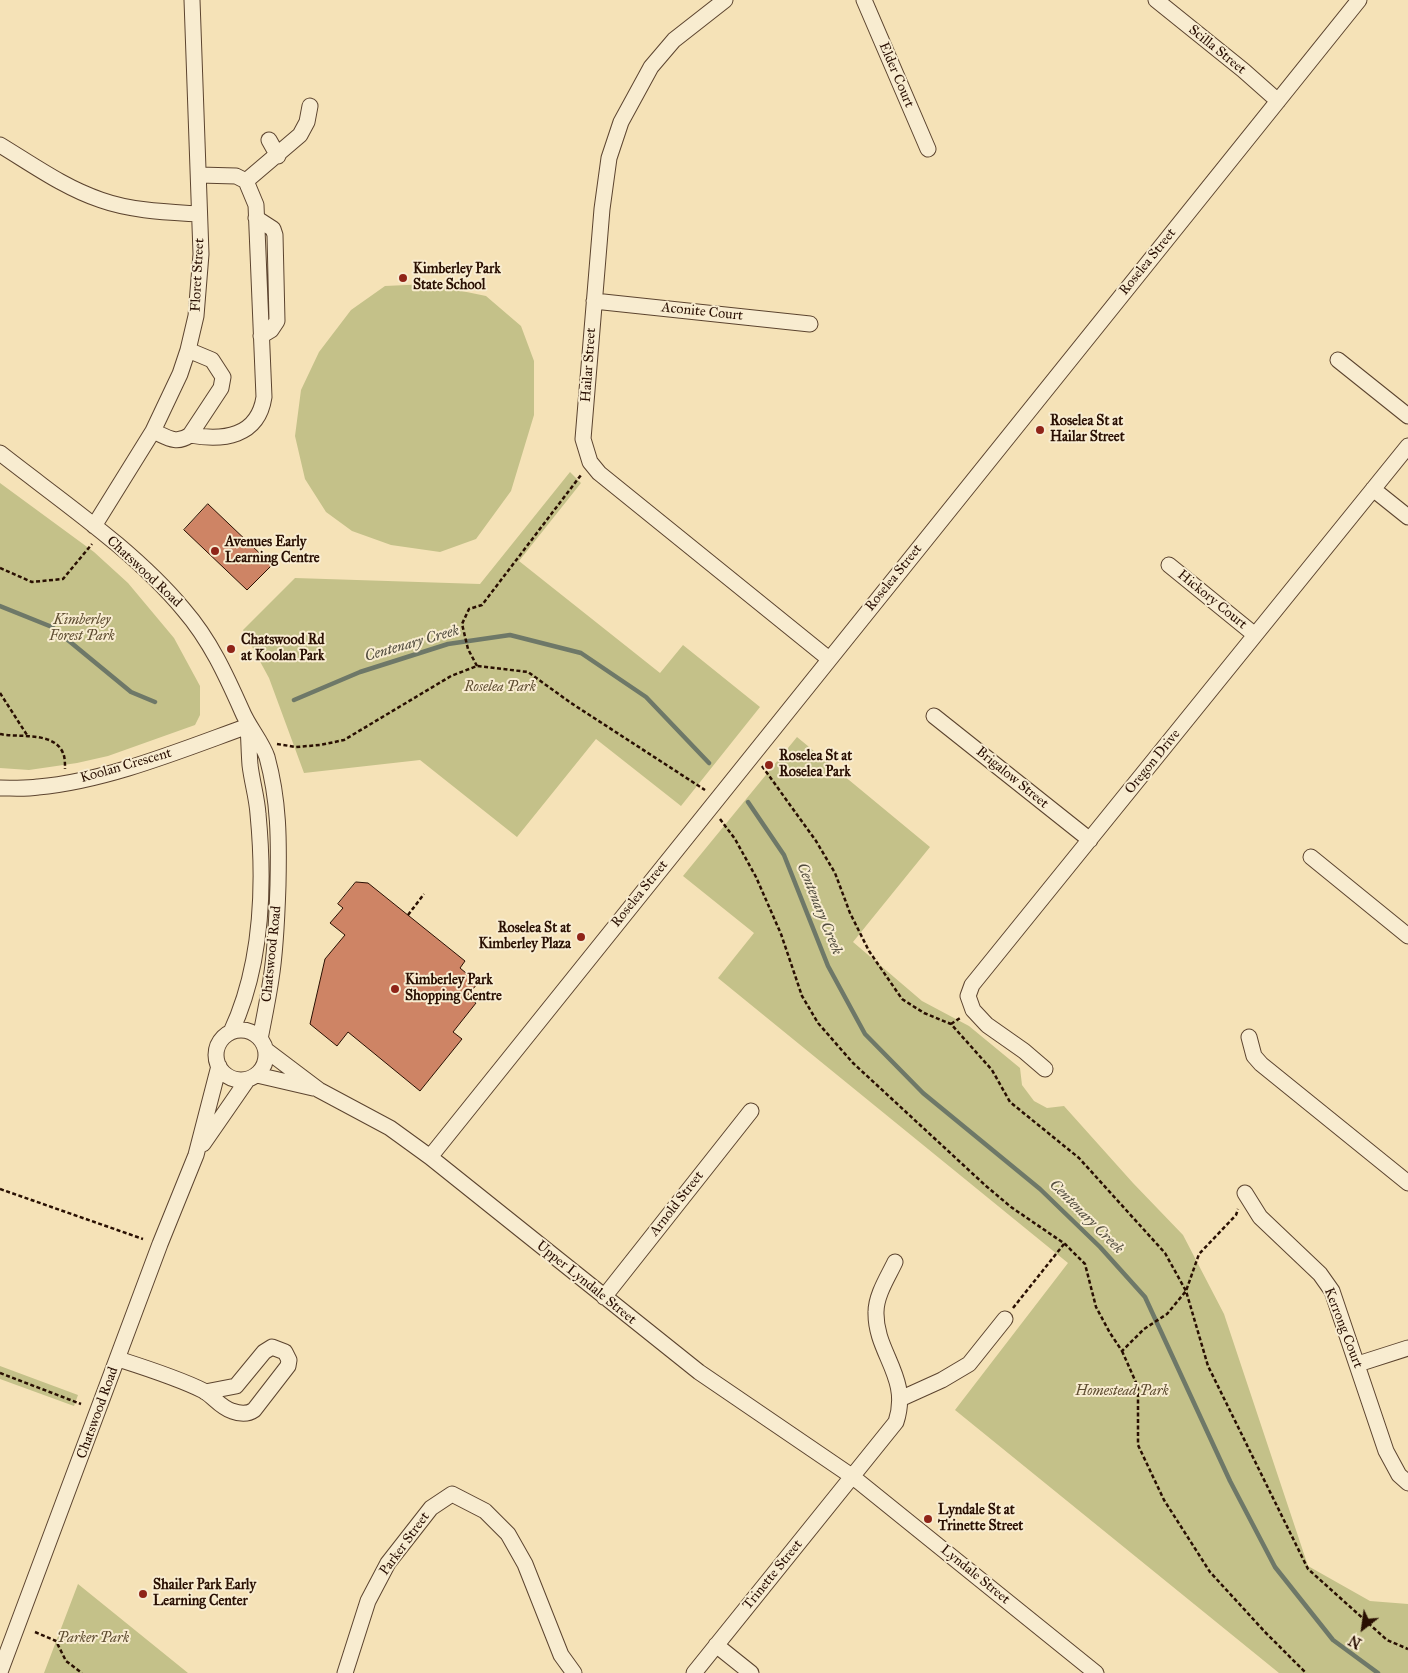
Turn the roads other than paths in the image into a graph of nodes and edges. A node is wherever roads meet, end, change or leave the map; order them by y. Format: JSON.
{"nodes":[{"id":1,"x":192,"y":0,"type":"edge"},
{"id":2,"x":725,"y":0,"type":"edge"},
{"id":3,"x":864,"y":0,"type":"edge"},
{"id":4,"x":1156,"y":0,"type":"edge"},
{"id":5,"x":1359,"y":0,"type":"edge"},
{"id":6,"x":1278,"y":101,"type":"junction"},
{"id":7,"x":310,"y":106,"type":"dead end"},
{"id":8,"x":269,"y":140,"type":"dead end"},
{"id":9,"x":0,"y":145,"type":"edge"},
{"id":10,"x":928,"y":149,"type":"dead end"},
{"id":11,"x":278,"y":156,"type":"junction"},
{"id":12,"x":199,"y":176,"type":"junction"},
{"id":13,"x":246,"y":182,"type":"junction"},
{"id":14,"x":199,"y":214,"type":"junction"},
{"id":15,"x":594,"y":301,"type":"junction"},
{"id":16,"x":810,"y":324,"type":"dead end"},
{"id":17,"x":188,"y":350,"type":"junction"},
{"id":18,"x":1338,"y":360,"type":"dead end"},
{"id":19,"x":1408,"y":416,"type":"edge"},
{"id":20,"x":153,"y":431,"type":"junction"},
{"id":21,"x":190,"y":435,"type":"junction"},
{"id":22,"x":1408,"y":446,"type":"edge"},
{"id":23,"x":0,"y":453,"type":"edge"},
{"id":24,"x":1373,"y":489,"type":"junction"},
{"id":25,"x":1408,"y":517,"type":"edge"},
{"id":26,"x":94,"y":526,"type":"junction"},
{"id":27,"x":1169,"y":565,"type":"dead end"},
{"id":28,"x":1255,"y":635,"type":"junction"},
{"id":29,"x":829,"y":659,"type":"junction"},
{"id":30,"x":934,"y":716,"type":"dead end"},
{"id":31,"x":250,"y":729,"type":"junction"},
{"id":32,"x":0,"y":788,"type":"edge"},
{"id":33,"x":280,"y":831,"type":"junction"},
{"id":34,"x":1090,"y":840,"type":"junction"},
{"id":35,"x":260,"y":842,"type":"junction"},
{"id":36,"x":279,"y":848,"type":"junction"},
{"id":37,"x":1311,"y":857,"type":"dead end"},
{"id":38,"x":1408,"y":936,"type":"edge"},
{"id":39,"x":231,"y":1032,"type":"junction"},
{"id":40,"x":1249,"y":1037,"type":"dead end"},
{"id":41,"x":263,"y":1044,"type":"junction"},
{"id":42,"x":219,"y":1066,"type":"junction"},
{"id":43,"x":1045,"y":1069,"type":"dead end"},
{"id":44,"x":252,"y":1077,"type":"junction"},
{"id":45,"x":319,"y":1090,"type":"junction"},
{"id":46,"x":751,"y":1111,"type":"dead end"},
{"id":47,"x":196,"y":1155,"type":"junction"},
{"id":48,"x":430,"y":1156,"type":"junction"},
{"id":49,"x":1408,"y":1184,"type":"edge"},
{"id":50,"x":1245,"y":1193,"type":"road end"},
{"id":51,"x":895,"y":1262,"type":"dead end"},
{"id":52,"x":604,"y":1297,"type":"junction"},
{"id":53,"x":1005,"y":1320,"type":"road end"},
{"id":54,"x":1408,"y":1348,"type":"edge"},
{"id":55,"x":118,"y":1359,"type":"junction"},
{"id":56,"x":1358,"y":1364,"type":"junction"},
{"id":57,"x":205,"y":1392,"type":"junction"},
{"id":58,"x":900,"y":1399,"type":"junction"},
{"id":59,"x":853,"y":1477,"type":"junction"},
{"id":60,"x":1408,"y":1483,"type":"edge"},
{"id":61,"x":716,"y":1645,"type":"junction"},
{"id":62,"x":0,"y":1672,"type":"edge"},
{"id":63,"x":345,"y":1673,"type":"edge"},
{"id":64,"x":574,"y":1673,"type":"edge"},
{"id":65,"x":694,"y":1673,"type":"edge"},
{"id":66,"x":751,"y":1673,"type":"edge"},
{"id":67,"x":1096,"y":1673,"type":"edge"}],
"edges":[{"from":1,"to":12,"type":"street","name":"Floret Street"},
{"from":2,"to":15,"type":"street","name":"Hailar Street"},
{"from":3,"to":10,"type":"street","name":"Elder Court"},
{"from":4,"to":6,"type":"street","name":"Scilla Street"},
{"from":5,"to":6,"type":"street","name":"Roselea Street"},
{"from":6,"to":29,"type":"street","name":"Roselea Street"},
{"from":7,"to":11,"type":"street"},
{"from":8,"to":11,"type":"street"},
{"from":9,"to":14,"type":"street"},
{"from":11,"to":13,"type":"street"},
{"from":12,"to":13,"type":"street"},
{"from":12,"to":14,"type":"street","name":"Floret Street"},
{"from":13,"to":21,"type":"street"},
{"from":14,"to":17,"type":"street","name":"Floret Street"},
{"from":15,"to":16,"type":"street","name":"Aconite Court"},
{"from":15,"to":29,"type":"street","name":"Hailar Street"},
{"from":17,"to":20,"type":"street","name":"Floret Street"},
{"from":17,"to":21,"type":"street"},
{"from":18,"to":19,"type":"street"},
{"from":20,"to":21,"type":"street"},
{"from":20,"to":26,"type":"street","name":"Floret Street"},
{"from":22,"to":24,"type":"street","name":"Oregon Drive"},
{"from":23,"to":26,"type":"street","name":"Chatswood Road"},
{"from":24,"to":25,"type":"street"},
{"from":24,"to":28,"type":"street","name":"Oregon Drive"},
{"from":26,"to":31,"type":"street","name":"Chatswood Road"},
{"from":27,"to":28,"type":"street","name":"Hickory Court"},
{"from":28,"to":34,"type":"street","name":"Oregon Drive"},
{"from":29,"to":48,"type":"street","name":"Roselea Street"},
{"from":30,"to":34,"type":"street","name":"Brigalow Street"},
{"from":31,"to":32,"type":"street","name":"Koolan Crescent"},
{"from":31,"to":33,"type":"street","name":"Chatswood Road"},
{"from":31,"to":35,"type":"street","name":"Chatswood Road"},
{"from":33,"to":35,"type":"street"},
{"from":33,"to":36,"type":"street","name":"Chatswood Road"},
{"from":34,"to":43,"type":"street","name":"Oregon Drive"},
{"from":35,"to":36,"type":"street"},
{"from":35,"to":39,"type":"street","name":"Chatswood Road"},
{"from":36,"to":41,"type":"street","name":"Chatswood Road"},
{"from":37,"to":38,"type":"street"},
{"from":39,"to":41,"type":"street"},
{"from":39,"to":42,"type":"street"},
{"from":40,"to":49,"type":"street"},
{"from":41,"to":44,"type":"street"},
{"from":41,"to":45,"type":"street","name":"Upper Lyndale Street"},
{"from":42,"to":44,"type":"street"},
{"from":42,"to":47,"type":"street","name":"Chatswood Road"},
{"from":44,"to":45,"type":"street","name":"Upper Lyndale Street"},
{"from":44,"to":47,"type":"street","name":"Chatswood Road"},
{"from":45,"to":48,"type":"street","name":"Upper Lyndale Street"},
{"from":46,"to":52,"type":"street","name":"Arnold Street"},
{"from":47,"to":55,"type":"street","name":"Chatswood Road"},
{"from":48,"to":52,"type":"street","name":"Upper Lyndale Street"},
{"from":50,"to":56,"type":"street","name":"Kerrong Court"},
{"from":51,"to":58,"type":"street"},
{"from":52,"to":59,"type":"street","name":"Upper Lyndale Street"},
{"from":53,"to":58,"type":"street"},
{"from":54,"to":56,"type":"street"},
{"from":55,"to":57,"type":"street"},
{"from":55,"to":62,"type":"street","name":"Chatswood Road"},
{"from":56,"to":60,"type":"street","name":"Kerrong Court"},
{"from":57,"to":57,"type":"street"},
{"from":58,"to":59,"type":"street","name":"Trinette Street"},
{"from":59,"to":61,"type":"street","name":"Trinette Street"},
{"from":59,"to":67,"type":"street","name":"Lyndale Street"},
{"from":61,"to":65,"type":"street","name":"Trinette Street"},
{"from":61,"to":66,"type":"street"},
{"from":63,"to":64,"type":"street","name":"Parker Street"}]}
